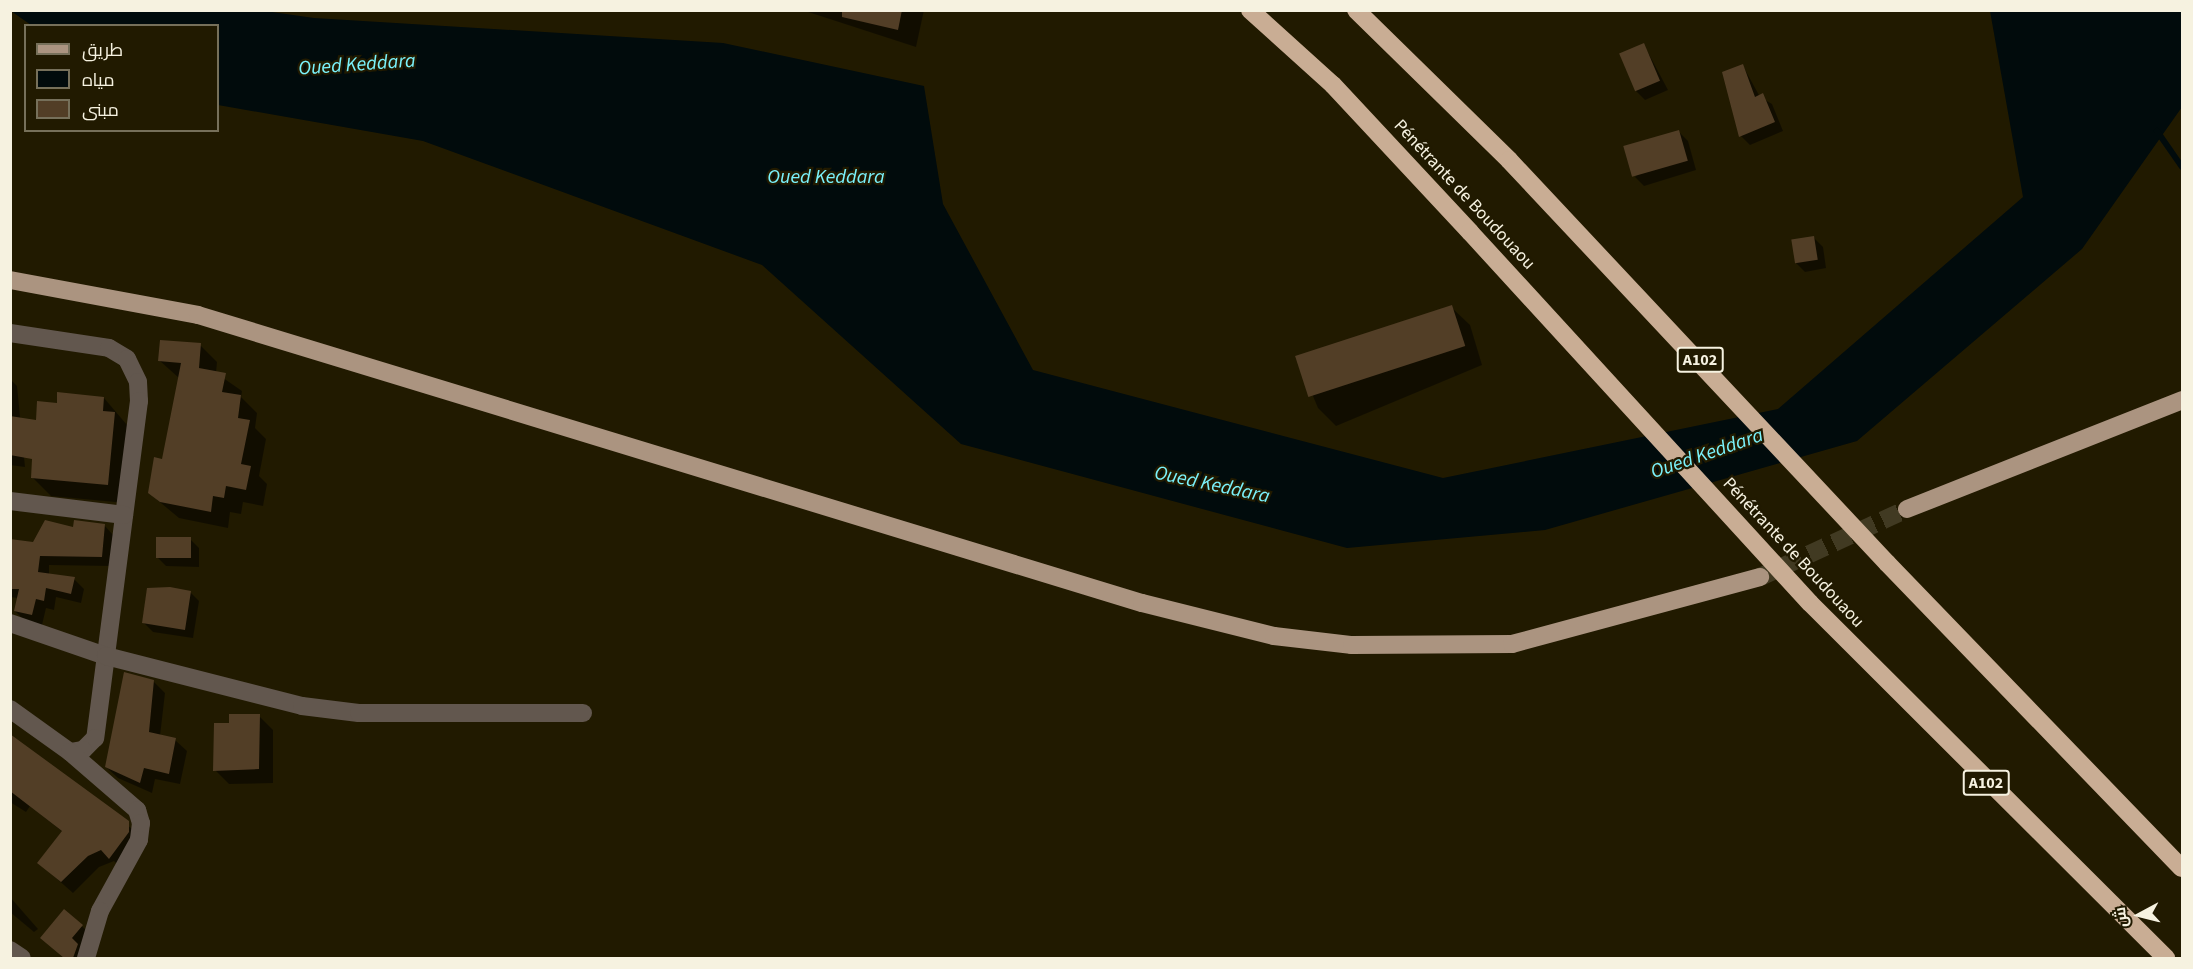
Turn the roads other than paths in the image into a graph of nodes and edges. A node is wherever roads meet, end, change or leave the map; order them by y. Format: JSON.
{"nodes":[{"id":1,"x":1250,"y":10,"type":"edge"},
{"id":2,"x":1356,"y":10,"type":"edge"},
{"id":3,"x":10,"y":280,"type":"edge"},
{"id":4,"x":10,"y":333,"type":"edge"},
{"id":5,"x":2182,"y":399,"type":"edge"},
{"id":6,"x":10,"y":501,"type":"edge"},
{"id":7,"x":1907,"y":509,"type":"tunnel mouth"},
{"id":8,"x":124,"y":515,"type":"junction"},
{"id":9,"x":1760,"y":577,"type":"tunnel mouth"},
{"id":10,"x":10,"y":623,"type":"edge"},
{"id":11,"x":106,"y":656,"type":"junction"},
{"id":12,"x":10,"y":709,"type":"edge"},
{"id":13,"x":583,"y":713,"type":"dead end"},
{"id":14,"x":70,"y":752,"type":"junction"},
{"id":15,"x":2182,"y":868,"type":"edge"},
{"id":16,"x":10,"y":950,"type":"edge"},
{"id":17,"x":22,"y":958,"type":"edge"},
{"id":18,"x":86,"y":958,"type":"edge"},
{"id":19,"x":2166,"y":958,"type":"edge"}],
"edges":[{"from":1,"to":19,"type":"highway","name":"Pénétrante de Boudouaou","number":"A102","bridge":true},
{"from":2,"to":15,"type":"highway","number":"A102","bridge":true},
{"from":3,"to":9,"type":"main road"},
{"from":4,"to":8,"type":"street"},
{"from":5,"to":7,"type":"main road"},
{"from":6,"to":8,"type":"street"},
{"from":8,"to":11,"type":"street"},
{"from":10,"to":11,"type":"street"},
{"from":11,"to":13,"type":"street"},
{"from":11,"to":14,"type":"street"},
{"from":12,"to":14,"type":"street"},
{"from":14,"to":18,"type":"street"},
{"from":16,"to":17,"type":"street"}]}
